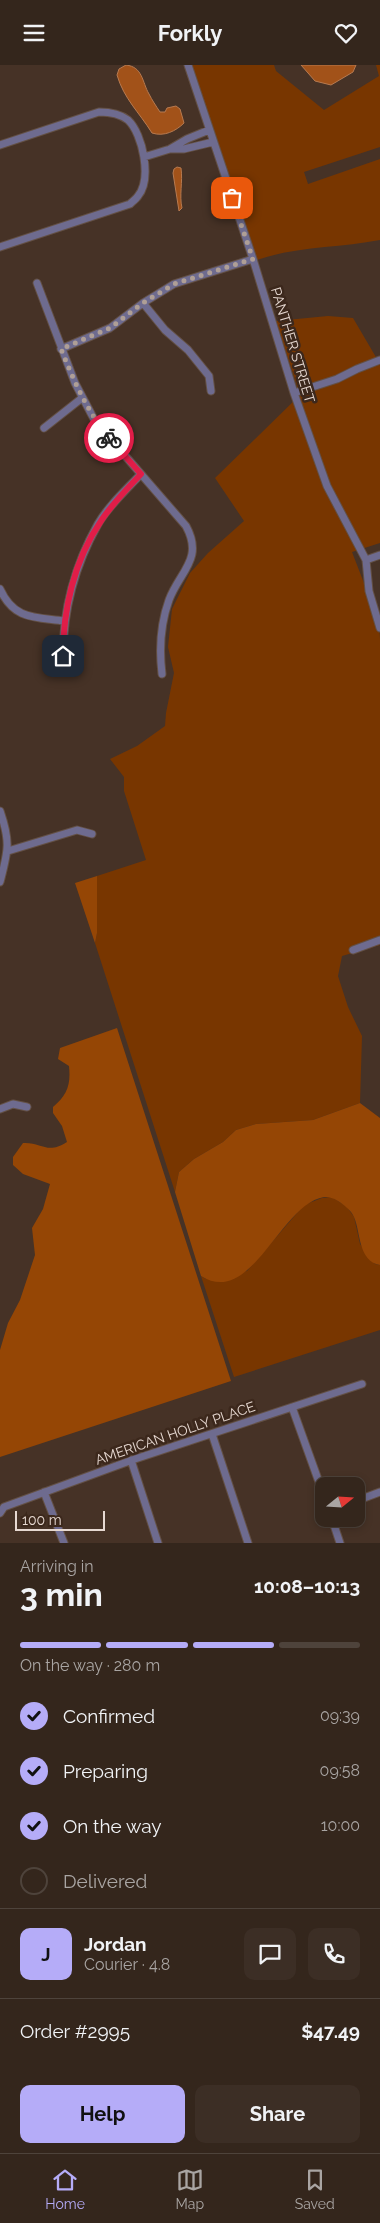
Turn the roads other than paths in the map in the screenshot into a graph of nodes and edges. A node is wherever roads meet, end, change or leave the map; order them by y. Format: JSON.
{"nodes":[{"id":1,"x":188,"y":65,"type":"edge"},
{"id":2,"x":209,"y":130,"type":"junction"},
{"id":3,"x":187,"y":139,"type":"junction"},
{"id":4,"x":213,"y":142,"type":"junction"},
{"id":5,"x":0,"y":145,"type":"edge"},
{"id":6,"x":190,"y":148,"type":"junction"},
{"id":7,"x":170,"y":149,"type":"junction"},
{"id":8,"x":144,"y":157,"type":"junction"},
{"id":9,"x":0,"y":247,"type":"edge"},
{"id":10,"x":253,"y":259,"type":"junction"},
{"id":11,"x":37,"y":283,"type":"dead end"},
{"id":12,"x":143,"y":303,"type":"junction"},
{"id":13,"x":61,"y":349,"type":"junction"},
{"id":14,"x":380,"y":360,"type":"edge"},
{"id":15,"x":211,"y":391,"type":"dead end"},
{"id":16,"x":294,"y":393,"type":"junction"},
{"id":17,"x":82,"y":398,"type":"junction"},
{"id":18,"x":44,"y":428,"type":"dead end"},
{"id":19,"x":141,"y":474,"type":"junction"},
{"id":20,"x":380,"y":555,"type":"edge"},
{"id":21,"x":366,"y":560,"type":"junction"},
{"id":22,"x":0,"y":589,"type":"edge"},
{"id":23,"x":64,"y":621,"type":"junction"},
{"id":24,"x":380,"y":628,"type":"edge"},
{"id":25,"x":63,"y":656,"type":"dead end"},
{"id":26,"x":162,"y":674,"type":"dead end"},
{"id":27,"x":0,"y":811,"type":"edge"},
{"id":28,"x":92,"y":834,"type":"dead end"},
{"id":29,"x":8,"y":851,"type":"junction"},
{"id":30,"x":0,"y":882,"type":"edge"},
{"id":31,"x":380,"y":941,"type":"edge"},
{"id":32,"x":353,"y":950,"type":"dead end"},
{"id":33,"x":27,"y":1107,"type":"dead end"},
{"id":34,"x":0,"y":1109,"type":"edge"},
{"id":35,"x":362,"y":1384,"type":"dead end"},
{"id":36,"x":292,"y":1407,"type":"junction"},
{"id":37,"x":212,"y":1434,"type":"junction"},
{"id":38,"x":130,"y":1460,"type":"junction"},
{"id":39,"x":317,"y":1477,"type":"edge"},
{"id":40,"x":44,"y":1492,"type":"junction"},
{"id":41,"x":380,"y":1492,"type":"edge"},
{"id":42,"x":365,"y":1498,"type":"edge"},
{"id":43,"x":0,"y":1513,"type":"edge"},
{"id":44,"x":335,"y":1527,"type":"edge"},
{"id":45,"x":64,"y":1543,"type":"edge"},
{"id":46,"x":158,"y":1543,"type":"edge"},
{"id":47,"x":248,"y":1543,"type":"edge"},
{"id":48,"x":340,"y":1543,"type":"edge"}],
"edges":[{"from":1,"to":2,"type":"street","name":"PANTHER STREET"},
{"from":2,"to":3,"type":"street"},
{"from":2,"to":4,"type":"street","name":"PANTHER STREET"},
{"from":3,"to":6,"type":"street"},
{"from":3,"to":7,"type":"street"},
{"from":4,"to":6,"type":"street"},
{"from":4,"to":10,"type":"street","name":"PANTHER STREET"},
{"from":5,"to":8,"type":"street"},
{"from":6,"to":7,"type":"street"},
{"from":7,"to":8,"type":"street"},
{"from":8,"to":9,"type":"street"},
{"from":10,"to":12,"type":"street"},
{"from":10,"to":16,"type":"street","name":"PANTHER STREET"},
{"from":11,"to":13,"type":"street"},
{"from":12,"to":13,"type":"street"},
{"from":12,"to":15,"type":"street"},
{"from":13,"to":17,"type":"street"},
{"from":14,"to":16,"type":"street"},
{"from":16,"to":21,"type":"street","name":"PANTHER STREET"},
{"from":17,"to":18,"type":"street"},
{"from":17,"to":19,"type":"street"},
{"from":19,"to":23,"type":"street"},
{"from":19,"to":26,"type":"street"},
{"from":20,"to":21,"type":"street"},
{"from":21,"to":24,"type":"street","name":"PANTHER STREET"},
{"from":22,"to":23,"type":"street"},
{"from":23,"to":25,"type":"street"},
{"from":27,"to":29,"type":"street"},
{"from":28,"to":29,"type":"street"},
{"from":29,"to":30,"type":"street"},
{"from":31,"to":32,"type":"street"},
{"from":33,"to":34,"type":"street"},
{"from":35,"to":36,"type":"street","name":"AMERICAN HOLLY PLACE"},
{"from":36,"to":37,"type":"street","name":"AMERICAN HOLLY PLACE"},
{"from":36,"to":39,"type":"street"},
{"from":37,"to":38,"type":"street","name":"AMERICAN HOLLY PLACE"},
{"from":37,"to":47,"type":"street"},
{"from":38,"to":40,"type":"street","name":"AMERICAN HOLLY PLACE"},
{"from":38,"to":46,"type":"street"},
{"from":40,"to":43,"type":"street","name":"AMERICAN HOLLY PLACE"},
{"from":40,"to":45,"type":"street"},
{"from":41,"to":42,"type":"street"},
{"from":44,"to":48,"type":"street"}]}
